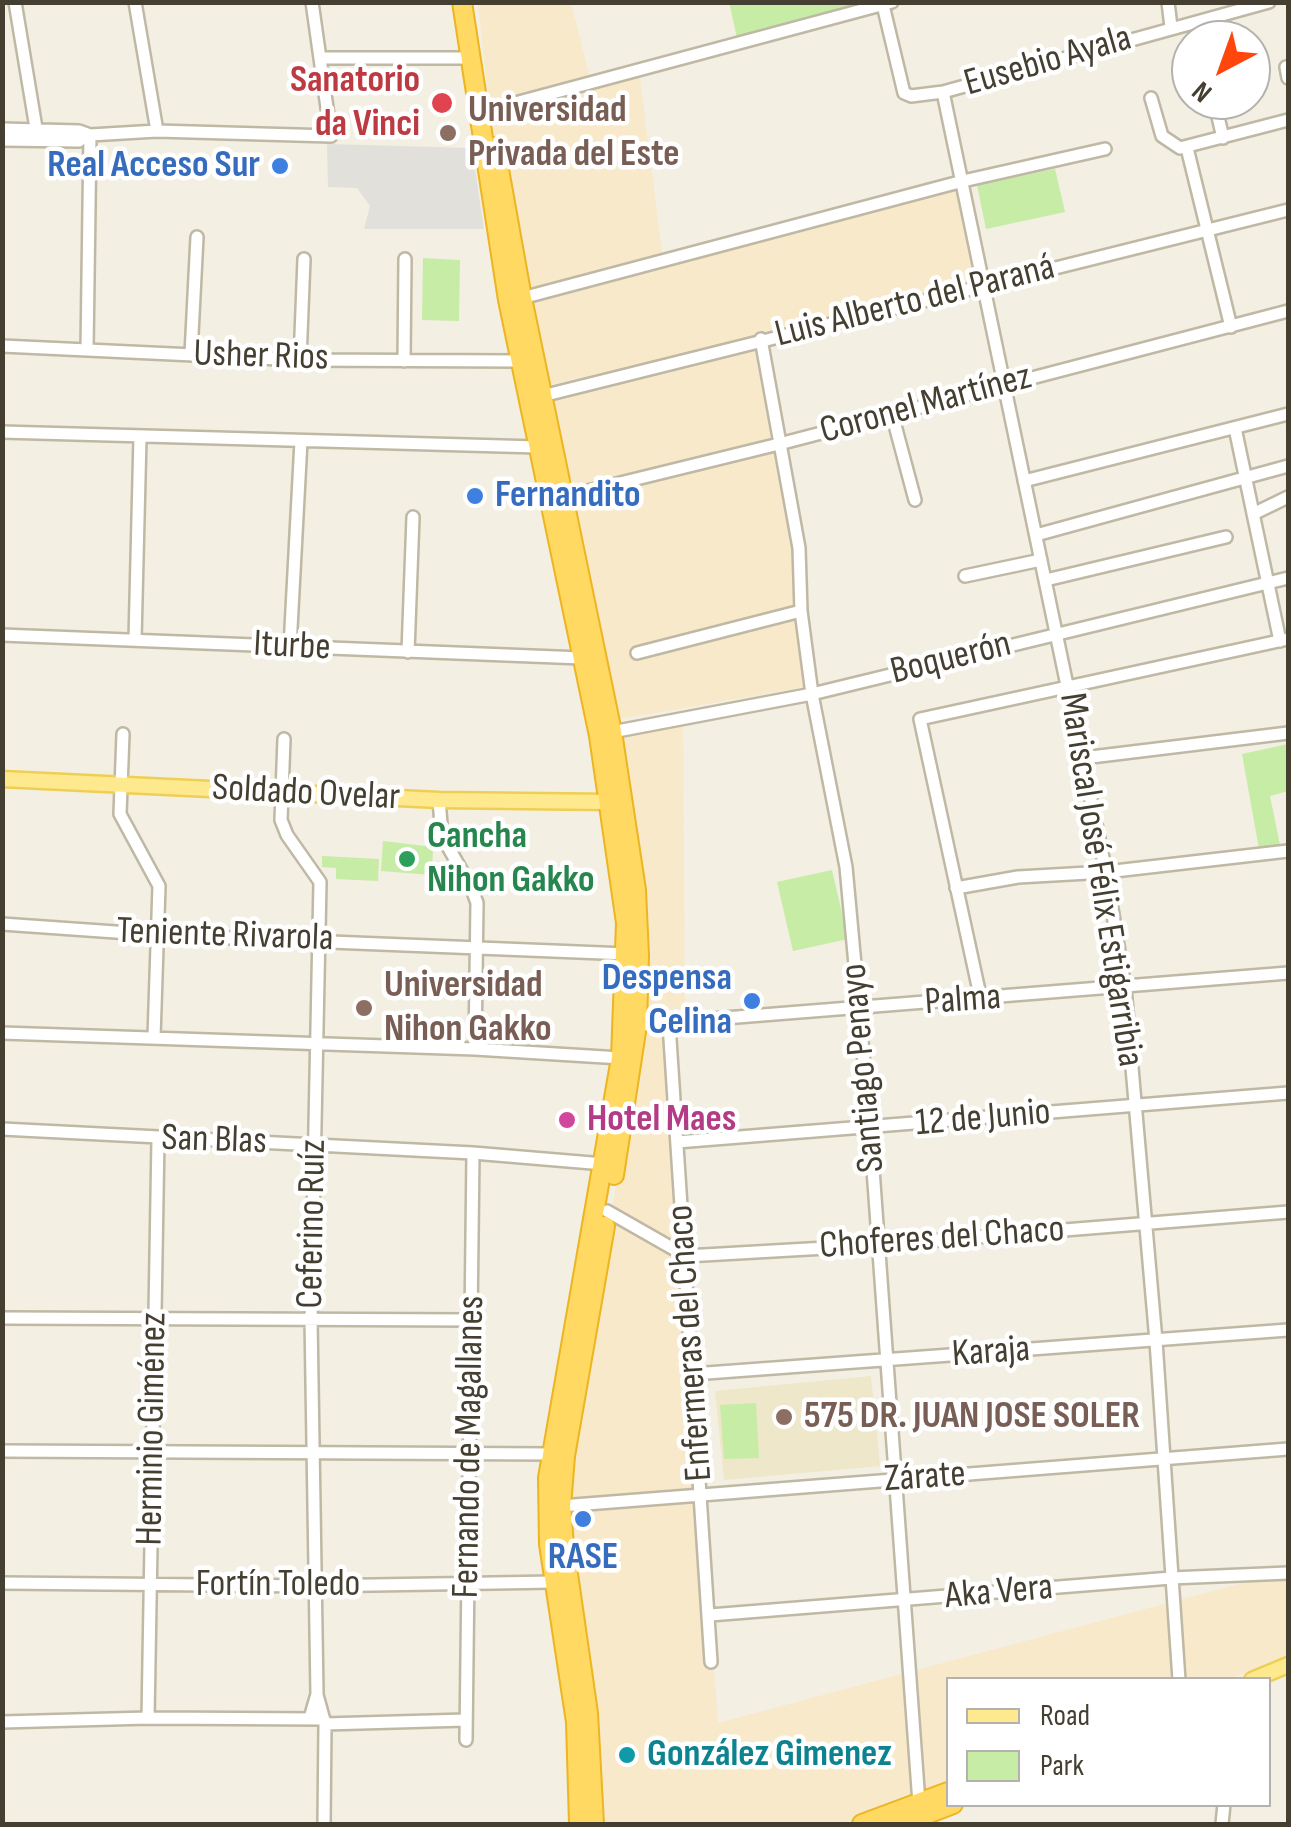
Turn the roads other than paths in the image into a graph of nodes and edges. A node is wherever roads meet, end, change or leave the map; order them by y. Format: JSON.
{"nodes":[{"id":1,"x":15,"y":2,"type":"edge"},
{"id":2,"x":136,"y":2,"type":"edge"},
{"id":3,"x":312,"y":2,"type":"edge"},
{"id":4,"x":462,"y":2,"type":"edge"},
{"id":5,"x":474,"y":2,"type":"edge"},
{"id":6,"x":1168,"y":2,"type":"edge"},
{"id":7,"x":1269,"y":2,"type":"edge"},
{"id":8,"x":887,"y":4,"type":"edge"},
{"id":9,"x":1198,"y":20,"type":"edge"},
{"id":10,"x":1171,"y":27,"type":"joint"},
{"id":11,"x":321,"y":58,"type":"junction"},
{"id":12,"x":471,"y":58,"type":"junction"},
{"id":13,"x":943,"y":92,"type":"junction"},
{"id":14,"x":1151,"y":98,"type":"dead end"},
{"id":15,"x":489,"y":110,"type":"junction"},
{"id":16,"x":1219,"y":120,"type":"edge"},
{"id":17,"x":1288,"y":120,"type":"edge"},
{"id":18,"x":2,"y":130,"type":"edge"},
{"id":19,"x":157,"y":131,"type":"junction"},
{"id":20,"x":88,"y":134,"type":"junction"},
{"id":21,"x":37,"y":135,"type":"junction"},
{"id":22,"x":1223,"y":138,"type":"junction"},
{"id":23,"x":2,"y":140,"type":"edge"},
{"id":24,"x":1187,"y":148,"type":"junction"},
{"id":25,"x":1105,"y":149,"type":"dead end"},
{"id":26,"x":963,"y":181,"type":"junction"},
{"id":27,"x":1288,"y":210,"type":"edge"},
{"id":28,"x":1206,"y":230,"type":"junction"},
{"id":29,"x":197,"y":237,"type":"dead end"},
{"id":30,"x":304,"y":259,"type":"dead end"},
{"id":31,"x":405,"y":259,"type":"dead end"},
{"id":32,"x":984,"y":286,"type":"junction"},
{"id":33,"x":522,"y":298,"type":"junction"},
{"id":34,"x":1288,"y":311,"type":"edge"},
{"id":35,"x":1231,"y":327,"type":"junction"},
{"id":36,"x":761,"y":339,"type":"junction"},
{"id":37,"x":2,"y":346,"type":"edge"},
{"id":38,"x":87,"y":350,"type":"junction"},
{"id":39,"x":192,"y":354,"type":"junction"},
{"id":40,"x":300,"y":360,"type":"junction"},
{"id":41,"x":404,"y":361,"type":"junction"},
{"id":42,"x":519,"y":361,"type":"junction"},
{"id":43,"x":1004,"y":385,"type":"junction"},
{"id":44,"x":542,"y":396,"type":"junction"},
{"id":45,"x":892,"y":414,"type":"junction"},
{"id":46,"x":1288,"y":414,"type":"edge"},
{"id":47,"x":1235,"y":428,"type":"junction"},
{"id":48,"x":2,"y":432,"type":"edge"},
{"id":49,"x":140,"y":437,"type":"junction"},
{"id":50,"x":301,"y":441,"type":"junction"},
{"id":51,"x":783,"y":443,"type":"junction"},
{"id":52,"x":538,"y":447,"type":"junction"},
{"id":53,"x":1288,"y":466,"type":"edge"},
{"id":54,"x":1246,"y":479,"type":"junction"},
{"id":55,"x":1024,"y":481,"type":"junction"},
{"id":56,"x":563,"y":497,"type":"junction"},
{"id":57,"x":1288,"y":497,"type":"edge"},
{"id":58,"x":916,"y":500,"type":"dead end"},
{"id":59,"x":1253,"y":514,"type":"junction"},
{"id":60,"x":412,"y":517,"type":"dead end"},
{"id":61,"x":1036,"y":535,"type":"junction"},
{"id":62,"x":1226,"y":537,"type":"dead end"},
{"id":63,"x":1041,"y":560,"type":"junction"},
{"id":64,"x":965,"y":576,"type":"dead end"},
{"id":65,"x":1288,"y":578,"type":"edge"},
{"id":66,"x":1046,"y":580,"type":"junction"},
{"id":67,"x":1267,"y":584,"type":"junction"},
{"id":68,"x":801,"y":611,"type":"junction"},
{"id":69,"x":1057,"y":632,"type":"junction"},
{"id":70,"x":2,"y":635,"type":"edge"},
{"id":71,"x":135,"y":640,"type":"junction"},
{"id":72,"x":1284,"y":641,"type":"edge"},
{"id":73,"x":290,"y":647,"type":"junction"},
{"id":74,"x":408,"y":652,"type":"junction"},
{"id":75,"x":637,"y":653,"type":"dead end"},
{"id":76,"x":582,"y":658,"type":"junction"},
{"id":77,"x":1068,"y":687,"type":"junction"},
{"id":78,"x":812,"y":694,"type":"junction"},
{"id":79,"x":612,"y":732,"type":"junction"},
{"id":80,"x":123,"y":734,"type":"dead end"},
{"id":81,"x":1288,"y":734,"type":"edge"},
{"id":82,"x":284,"y":739,"type":"dead end"},
{"id":83,"x":1083,"y":758,"type":"junction"},
{"id":84,"x":2,"y":779,"type":"edge"},
{"id":85,"x":120,"y":784,"type":"junction"},
{"id":86,"x":282,"y":793,"type":"junction"},
{"id":87,"x":439,"y":800,"type":"junction"},
{"id":88,"x":617,"y":802,"type":"junction"},
{"id":89,"x":1288,"y":851,"type":"edge"},
{"id":90,"x":1106,"y":872,"type":"junction"},
{"id":91,"x":956,"y":888,"type":"junction"},
{"id":92,"x":2,"y":924,"type":"edge"},
{"id":93,"x":158,"y":935,"type":"junction"},
{"id":94,"x":319,"y":940,"type":"junction"},
{"id":95,"x":476,"y":948,"type":"junction"},
{"id":96,"x":626,"y":954,"type":"junction"},
{"id":97,"x":1288,"y":972,"type":"edge"},
{"id":98,"x":1125,"y":988,"type":"junction"},
{"id":99,"x":980,"y":1000,"type":"junction"},
{"id":100,"x":858,"y":1008,"type":"junction"},
{"id":101,"x":669,"y":1024,"type":"junction"},
{"id":102,"x":637,"y":1025,"type":"junction"},
{"id":103,"x":2,"y":1033,"type":"edge"},
{"id":104,"x":154,"y":1037,"type":"junction"},
{"id":105,"x":314,"y":1044,"type":"junction"},
{"id":106,"x":474,"y":1048,"type":"junction"},
{"id":107,"x":621,"y":1058,"type":"junction"},
{"id":108,"x":1288,"y":1093,"type":"edge"},
{"id":109,"x":1136,"y":1106,"type":"junction"},
{"id":110,"x":870,"y":1128,"type":"junction"},
{"id":111,"x":2,"y":1129,"type":"edge"},
{"id":112,"x":158,"y":1139,"type":"junction"},
{"id":113,"x":677,"y":1142,"type":"junction"},
{"id":114,"x":315,"y":1145,"type":"junction"},
{"id":115,"x":473,"y":1153,"type":"junction"},
{"id":116,"x":604,"y":1164,"type":"junction"},
{"id":117,"x":608,"y":1212,"type":"junction"},
{"id":118,"x":1288,"y":1212,"type":"edge"},
{"id":119,"x":1144,"y":1224,"type":"junction"},
{"id":120,"x":878,"y":1245,"type":"junction"},
{"id":121,"x":686,"y":1256,"type":"junction"},
{"id":122,"x":2,"y":1318,"type":"edge"},
{"id":123,"x":154,"y":1318,"type":"junction"},
{"id":124,"x":311,"y":1318,"type":"junction"},
{"id":125,"x":472,"y":1320,"type":"junction"},
{"id":126,"x":1288,"y":1330,"type":"edge"},
{"id":127,"x":1156,"y":1342,"type":"junction"},
{"id":128,"x":886,"y":1360,"type":"junction"},
{"id":129,"x":694,"y":1374,"type":"junction"},
{"id":130,"x":1288,"y":1449,"type":"edge"},
{"id":131,"x":152,"y":1450,"type":"junction"},
{"id":132,"x":2,"y":1451,"type":"edge"},
{"id":133,"x":313,"y":1451,"type":"junction"},
{"id":134,"x":471,"y":1452,"type":"junction"},
{"id":135,"x":552,"y":1454,"type":"junction"},
{"id":136,"x":1164,"y":1459,"type":"junction"},
{"id":137,"x":895,"y":1480,"type":"junction"},
{"id":138,"x":702,"y":1497,"type":"junction"},
{"id":139,"x":561,"y":1506,"type":"junction"},
{"id":140,"x":1288,"y":1573,"type":"edge"},
{"id":141,"x":1171,"y":1578,"type":"junction"},
{"id":142,"x":554,"y":1582,"type":"junction"},
{"id":143,"x":2,"y":1583,"type":"edge"},
{"id":144,"x":150,"y":1585,"type":"junction"},
{"id":145,"x":469,"y":1585,"type":"junction"},
{"id":146,"x":312,"y":1586,"type":"junction"},
{"id":147,"x":904,"y":1601,"type":"junction"},
{"id":148,"x":710,"y":1614,"type":"junction"},
{"id":149,"x":712,"y":1662,"type":"dead end"},
{"id":150,"x":1288,"y":1665,"type":"edge"},
{"id":151,"x":1180,"y":1677,"type":"edge"},
{"id":152,"x":1259,"y":1677,"type":"edge"},
{"id":153,"x":317,"y":1694,"type":"junction"},
{"id":154,"x":148,"y":1718,"type":"junction"},
{"id":155,"x":310,"y":1718,"type":"junction"},
{"id":156,"x":466,"y":1720,"type":"junction"},
{"id":157,"x":325,"y":1721,"type":"junction"},
{"id":158,"x":2,"y":1722,"type":"edge"},
{"id":159,"x":466,"y":1740,"type":"dead end"},
{"id":160,"x":946,"y":1794,"type":"edge"},
{"id":161,"x":946,"y":1806,"type":"edge"},
{"id":162,"x":922,"y":1814,"type":"edge"},
{"id":163,"x":324,"y":1824,"type":"edge"},
{"id":164,"x":579,"y":1824,"type":"edge"},
{"id":165,"x":594,"y":1824,"type":"edge"},
{"id":166,"x":862,"y":1824,"type":"edge"},
{"id":167,"x":901,"y":1824,"type":"edge"}],
"edges":[{"from":1,"to":21,"type":"street"},
{"from":2,"to":19,"type":"street"},
{"from":3,"to":11,"type":"street"},
{"from":4,"to":12,"type":"highway"},
{"from":5,"to":15,"type":"highway"},
{"from":6,"to":10,"type":"street"},
{"from":7,"to":9,"type":"street","name":"Eusebio Ayala"},
{"from":8,"to":13,"type":"street"},
{"from":8,"to":15,"type":"street"},
{"from":10,"to":13,"type":"street","name":"Eusebio Ayala"},
{"from":11,"to":12,"type":"street"},
{"from":11,"to":19,"type":"street"},
{"from":12,"to":42,"type":"highway"},
{"from":13,"to":26,"type":"street","name":"Mariscal José Félix Estigarribia"},
{"from":14,"to":24,"type":"street"},
{"from":15,"to":33,"type":"highway"},
{"from":16,"to":22,"type":"street"},
{"from":17,"to":22,"type":"street"},
{"from":18,"to":21,"type":"street"},
{"from":19,"to":20,"type":"street"},
{"from":20,"to":21,"type":"street"},
{"from":20,"to":38,"type":"street"},
{"from":21,"to":23,"type":"street"},
{"from":22,"to":24,"type":"street"},
{"from":24,"to":28,"type":"street"},
{"from":25,"to":26,"type":"street"},
{"from":26,"to":32,"type":"street","name":"Mariscal José Félix Estigarribia"},
{"from":26,"to":33,"type":"street"},
{"from":27,"to":28,"type":"street","name":"Luis Alberto del Paraná"},
{"from":28,"to":32,"type":"street","name":"Luis Alberto del Paraná"},
{"from":28,"to":35,"type":"street"},
{"from":29,"to":39,"type":"street"},
{"from":30,"to":40,"type":"street"},
{"from":31,"to":41,"type":"street"},
{"from":32,"to":36,"type":"street","name":"Luis Alberto del Paraná"},
{"from":32,"to":43,"type":"street","name":"Mariscal José Félix Estigarribia"},
{"from":33,"to":44,"type":"highway"},
{"from":34,"to":35,"type":"street","name":"Coronel Martínez"},
{"from":35,"to":43,"type":"street","name":"Coronel Martínez"},
{"from":36,"to":44,"type":"street","name":"Luis Alberto del Paraná"},
{"from":36,"to":51,"type":"street","name":"Santiago Penayo"},
{"from":37,"to":38,"type":"street","name":"Usher Rios"},
{"from":38,"to":39,"type":"street","name":"Usher Rios"},
{"from":39,"to":40,"type":"street","name":"Usher Rios"},
{"from":40,"to":41,"type":"street","name":"Usher Rios"},
{"from":41,"to":42,"type":"street","name":"Usher Rios"},
{"from":42,"to":52,"type":"highway"},
{"from":43,"to":45,"type":"street","name":"Coronel Martínez"},
{"from":43,"to":55,"type":"street","name":"Mariscal José Félix Estigarribia"},
{"from":44,"to":56,"type":"highway"},
{"from":45,"to":51,"type":"street","name":"Coronel Martínez"},
{"from":45,"to":58,"type":"street"},
{"from":46,"to":47,"type":"street"},
{"from":47,"to":54,"type":"street"},
{"from":47,"to":55,"type":"street"},
{"from":48,"to":49,"type":"street"},
{"from":49,"to":50,"type":"street"},
{"from":49,"to":71,"type":"street"},
{"from":50,"to":52,"type":"street"},
{"from":50,"to":73,"type":"street"},
{"from":51,"to":56,"type":"street","name":"Coronel Martínez"},
{"from":51,"to":68,"type":"street","name":"Santiago Penayo"},
{"from":52,"to":76,"type":"highway"},
{"from":53,"to":54,"type":"street"},
{"from":54,"to":59,"type":"street"},
{"from":54,"to":61,"type":"street"},
{"from":55,"to":61,"type":"street","name":"Mariscal José Félix Estigarribia"},
{"from":56,"to":79,"type":"highway"},
{"from":57,"to":59,"type":"street"},
{"from":59,"to":67,"type":"street"},
{"from":60,"to":74,"type":"street"},
{"from":61,"to":63,"type":"street","name":"Mariscal José Félix Estigarribia"},
{"from":62,"to":66,"type":"street"},
{"from":63,"to":64,"type":"street"},
{"from":63,"to":66,"type":"street","name":"Mariscal José Félix Estigarribia"},
{"from":65,"to":67,"type":"street","name":"Boquerón"},
{"from":66,"to":69,"type":"street","name":"Mariscal José Félix Estigarribia"},
{"from":67,"to":69,"type":"street","name":"Boquerón"},
{"from":67,"to":72,"type":"street"},
{"from":68,"to":75,"type":"street"},
{"from":68,"to":78,"type":"street","name":"Santiago Penayo"},
{"from":69,"to":77,"type":"street","name":"Mariscal José Félix Estigarribia"},
{"from":69,"to":78,"type":"street","name":"Boquerón"},
{"from":70,"to":71,"type":"street","name":"Iturbe"},
{"from":71,"to":73,"type":"street","name":"Iturbe"},
{"from":72,"to":77,"type":"street"},
{"from":73,"to":74,"type":"street","name":"Iturbe"},
{"from":74,"to":76,"type":"street","name":"Iturbe"},
{"from":76,"to":88,"type":"highway"},
{"from":77,"to":83,"type":"street","name":"Mariscal José Félix Estigarribia"},
{"from":77,"to":91,"type":"street"},
{"from":78,"to":79,"type":"street","name":"Boquerón"},
{"from":78,"to":100,"type":"street","name":"Santiago Penayo"},
{"from":79,"to":88,"type":"highway"},
{"from":80,"to":85,"type":"street"},
{"from":81,"to":83,"type":"street"},
{"from":82,"to":86,"type":"street","name":"Ceferino Ruíz"},
{"from":83,"to":90,"type":"street","name":"Mariscal José Félix Estigarribia"},
{"from":84,"to":85,"type":"main road","name":"Soldado Ovelar"},
{"from":85,"to":86,"type":"main road","name":"Soldado Ovelar"},
{"from":85,"to":93,"type":"street"},
{"from":86,"to":87,"type":"main road","name":"Soldado Ovelar"},
{"from":86,"to":94,"type":"street","name":"Ceferino Ruíz"},
{"from":87,"to":88,"type":"main road","name":"Soldado Ovelar"},
{"from":87,"to":95,"type":"street"},
{"from":88,"to":96,"type":"highway"},
{"from":88,"to":102,"type":"highway"},
{"from":89,"to":90,"type":"street"},
{"from":90,"to":91,"type":"street"},
{"from":90,"to":98,"type":"street","name":"Mariscal José Félix Estigarribia"},
{"from":91,"to":99,"type":"street"},
{"from":92,"to":93,"type":"street","name":"Teniente Rivarola"},
{"from":93,"to":94,"type":"street","name":"Teniente Rivarola"},
{"from":93,"to":104,"type":"street"},
{"from":94,"to":95,"type":"street","name":"Teniente Rivarola"},
{"from":94,"to":105,"type":"street","name":"Ceferino Ruíz"},
{"from":95,"to":96,"type":"street","name":"Teniente Rivarola"},
{"from":95,"to":106,"type":"street"},
{"from":96,"to":107,"type":"highway"},
{"from":97,"to":98,"type":"street","name":"Palma"},
{"from":98,"to":99,"type":"street","name":"Palma"},
{"from":98,"to":109,"type":"street","name":"Mariscal José Félix Estigarribia"},
{"from":99,"to":100,"type":"street","name":"Palma"},
{"from":100,"to":101,"type":"street","name":"Palma"},
{"from":100,"to":110,"type":"street","name":"Santiago Penayo"},
{"from":101,"to":102,"type":"street","name":"Palma"},
{"from":101,"to":113,"type":"street","name":"Enfermeras del Chaco"},
{"from":102,"to":117,"type":"highway"},
{"from":103,"to":104,"type":"street"},
{"from":104,"to":105,"type":"street"},
{"from":105,"to":106,"type":"street"},
{"from":105,"to":114,"type":"street","name":"Ceferino Ruíz"},
{"from":106,"to":107,"type":"street"},
{"from":107,"to":116,"type":"highway"},
{"from":108,"to":109,"type":"street","name":"12 de Junio"},
{"from":109,"to":110,"type":"street","name":"12 de Junio"},
{"from":109,"to":119,"type":"street","name":"Mariscal José Félix Estigarribia"},
{"from":110,"to":113,"type":"street","name":"12 de Junio"},
{"from":110,"to":120,"type":"street","name":"Santiago Penayo"},
{"from":111,"to":112,"type":"street","name":"San Blas"},
{"from":112,"to":114,"type":"street","name":"San Blas"},
{"from":112,"to":123,"type":"street","name":"Herminio Giménez"},
{"from":113,"to":121,"type":"street","name":"Enfermeras del Chaco"},
{"from":114,"to":115,"type":"street","name":"San Blas"},
{"from":114,"to":124,"type":"street","name":"Ceferino Ruíz"},
{"from":115,"to":116,"type":"street","name":"San Blas"},
{"from":115,"to":125,"type":"street","name":"Fernando de Magallanes"},
{"from":116,"to":135,"type":"highway"},
{"from":117,"to":121,"type":"street"},
{"from":117,"to":139,"type":"highway"},
{"from":118,"to":119,"type":"street","name":"Choferes del Chaco"},
{"from":119,"to":120,"type":"street","name":"Choferes del Chaco"},
{"from":119,"to":127,"type":"street","name":"Mariscal José Félix Estigarribia"},
{"from":120,"to":121,"type":"street","name":"Choferes del Chaco"},
{"from":120,"to":128,"type":"street","name":"Santiago Penayo"},
{"from":121,"to":129,"type":"street","name":"Enfermeras del Chaco"},
{"from":122,"to":123,"type":"street"},
{"from":123,"to":124,"type":"street"},
{"from":123,"to":131,"type":"street","name":"Herminio Giménez"},
{"from":124,"to":125,"type":"street"},
{"from":124,"to":133,"type":"street","name":"Ceferino Ruíz"},
{"from":125,"to":134,"type":"street","name":"Fernando de Magallanes"},
{"from":126,"to":127,"type":"street","name":"Karaja"},
{"from":127,"to":128,"type":"street","name":"Karaja"},
{"from":127,"to":136,"type":"street","name":"Mariscal José Félix Estigarribia"},
{"from":128,"to":129,"type":"street","name":"Karaja"},
{"from":128,"to":137,"type":"street","name":"Santiago Penayo"},
{"from":129,"to":138,"type":"street","name":"Enfermeras del Chaco"},
{"from":130,"to":136,"type":"street","name":"Zárate"},
{"from":131,"to":132,"type":"street"},
{"from":131,"to":133,"type":"street"},
{"from":131,"to":144,"type":"street","name":"Herminio Giménez"},
{"from":133,"to":134,"type":"street"},
{"from":133,"to":146,"type":"street","name":"Ceferino Ruíz"},
{"from":134,"to":135,"type":"street"},
{"from":134,"to":145,"type":"street","name":"Fernando de Magallanes"},
{"from":135,"to":142,"type":"highway"},
{"from":136,"to":137,"type":"street","name":"Zárate"},
{"from":136,"to":141,"type":"street","name":"Mariscal José Félix Estigarribia"},
{"from":137,"to":138,"type":"street","name":"Zárate"},
{"from":137,"to":147,"type":"street","name":"Santiago Penayo"},
{"from":138,"to":139,"type":"street","name":"Zárate"},
{"from":138,"to":148,"type":"street","name":"Enfermeras del Chaco"},
{"from":139,"to":165,"type":"highway"},
{"from":140,"to":141,"type":"street","name":"Aka Vera"},
{"from":141,"to":147,"type":"street","name":"Aka Vera"},
{"from":141,"to":151,"type":"street","name":"Mariscal José Félix Estigarribia"},
{"from":142,"to":145,"type":"street","name":"Fortín Toledo"},
{"from":142,"to":164,"type":"highway"},
{"from":143,"to":144,"type":"street","name":"Fortín Toledo"},
{"from":144,"to":146,"type":"street","name":"Fortín Toledo"},
{"from":144,"to":154,"type":"street","name":"Herminio Giménez"},
{"from":145,"to":146,"type":"street","name":"Fortín Toledo"},
{"from":145,"to":156,"type":"street","name":"Fernando de Magallanes"},
{"from":146,"to":153,"type":"street","name":"Ceferino Ruíz"},
{"from":147,"to":148,"type":"street","name":"Aka Vera"},
{"from":147,"to":162,"type":"street","name":"Santiago Penayo"},
{"from":148,"to":149,"type":"street","name":"Enfermeras del Chaco"},
{"from":150,"to":152,"type":"main road"},
{"from":153,"to":155,"type":"street","name":"Ceferino Ruíz"},
{"from":153,"to":157,"type":"street"},
{"from":154,"to":155,"type":"street"},
{"from":154,"to":158,"type":"street"},
{"from":155,"to":157,"type":"street"},
{"from":156,"to":157,"type":"street"},
{"from":156,"to":159,"type":"street","name":"Fernando de Magallanes"},
{"from":157,"to":163,"type":"street"},
{"from":160,"to":162,"type":"highway"},
{"from":161,"to":162,"type":"highway"},
{"from":162,"to":166,"type":"highway"},
{"from":162,"to":167,"type":"highway"}]}
